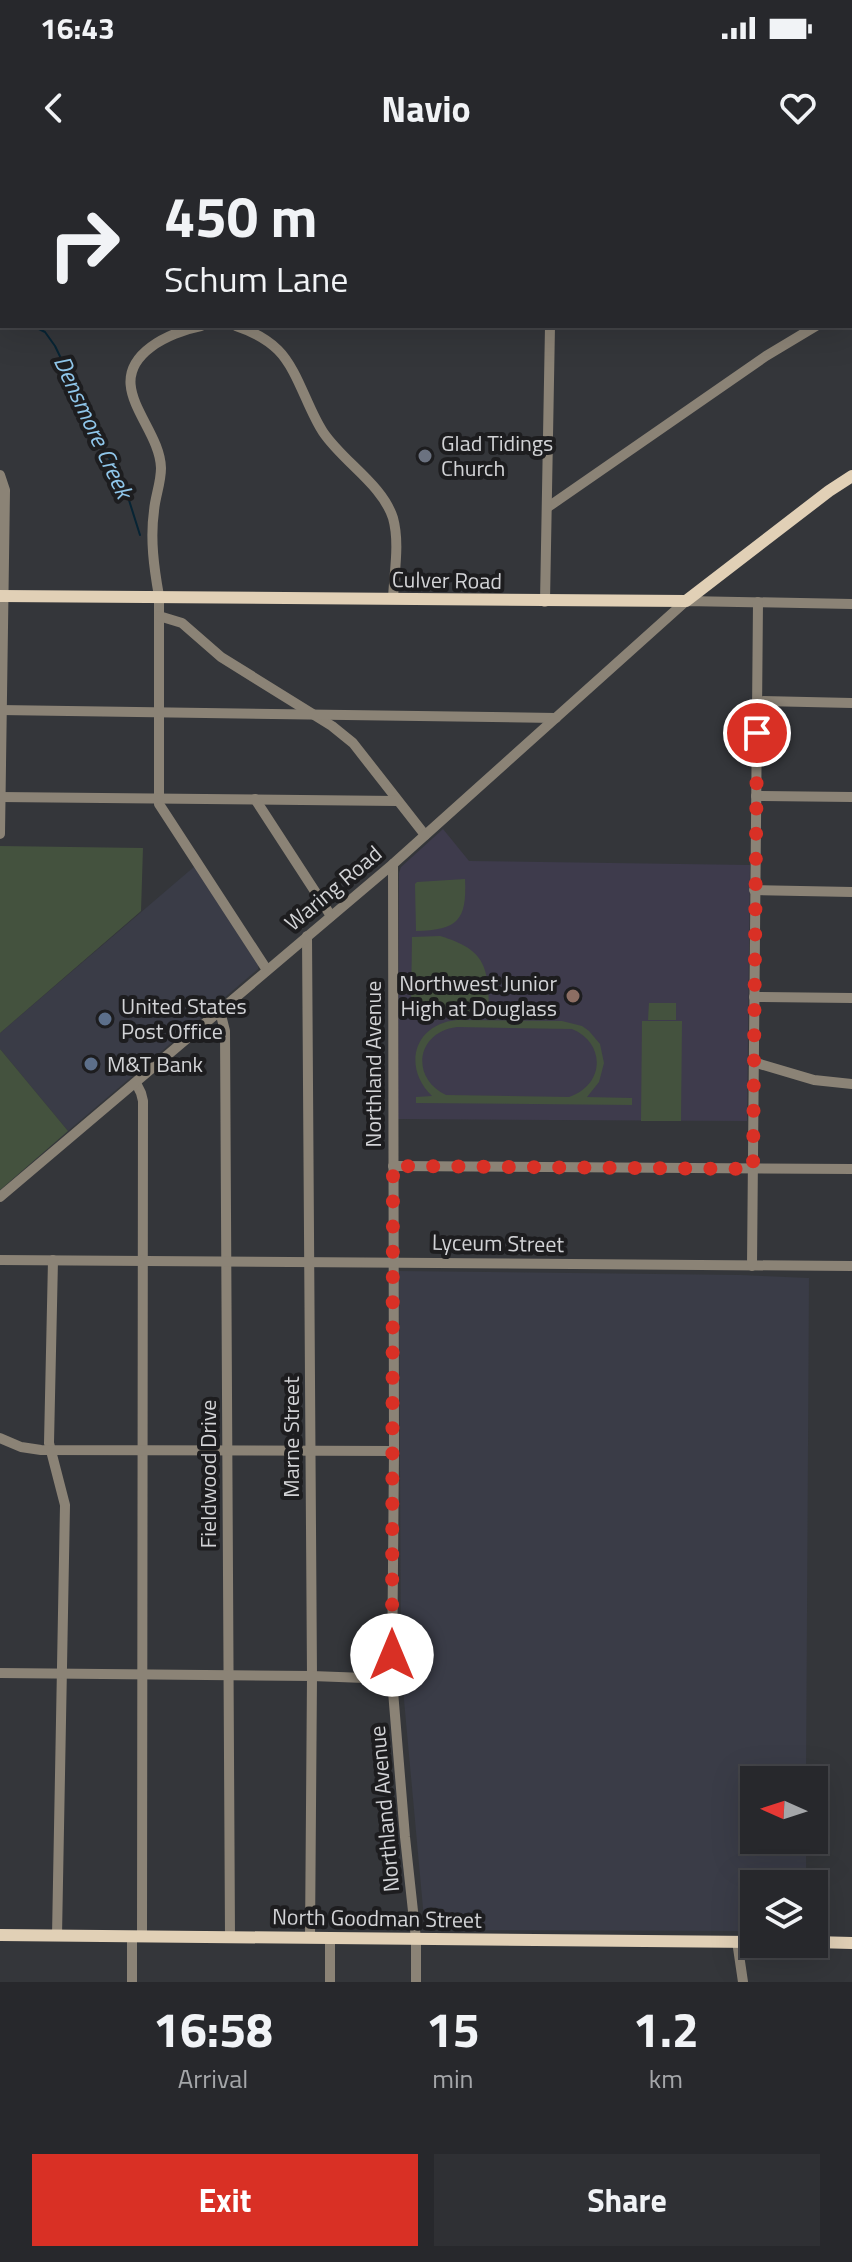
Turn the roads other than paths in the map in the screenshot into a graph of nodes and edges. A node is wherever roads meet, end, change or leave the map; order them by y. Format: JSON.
{"nodes":[{"id":1,"x":196,"y":328,"type":"edge"},
{"id":2,"x":240,"y":328,"type":"edge"},
{"id":3,"x":550,"y":328,"type":"edge"},
{"id":4,"x":813,"y":328,"type":"edge"},
{"id":5,"x":0,"y":475,"type":"edge"},
{"id":6,"x":852,"y":476,"type":"edge"},
{"id":7,"x":548,"y":507,"type":"junction"},
{"id":8,"x":2,"y":596,"type":"edge"},
{"id":9,"x":159,"y":596,"type":"junction"},
{"id":10,"x":393,"y":599,"type":"junction"},
{"id":11,"x":686,"y":601,"type":"junction"},
{"id":12,"x":545,"y":602,"type":"junction"},
{"id":13,"x":758,"y":602,"type":"junction"},
{"id":14,"x":852,"y":604,"type":"edge"},
{"id":15,"x":159,"y":616,"type":"junction"},
{"id":16,"x":757,"y":701,"type":"junction"},
{"id":17,"x":852,"y":703,"type":"edge"},
{"id":18,"x":1,"y":710,"type":"edge"},
{"id":19,"x":159,"y":712,"type":"junction"},
{"id":20,"x":313,"y":714,"type":"junction"},
{"id":21,"x":556,"y":718,"type":"junction"},
{"id":22,"x":756,"y":796,"type":"junction"},
{"id":23,"x":1,"y":797,"type":"edge"},
{"id":24,"x":852,"y":797,"type":"edge"},
{"id":25,"x":159,"y":799,"type":"junction"},
{"id":26,"x":255,"y":799,"type":"junction"},
{"id":27,"x":397,"y":801,"type":"junction"},
{"id":28,"x":0,"y":834,"type":"edge"},
{"id":29,"x":425,"y":835,"type":"junction"},
{"id":30,"x":393,"y":864,"type":"junction"},
{"id":31,"x":754,"y":890,"type":"junction"},
{"id":32,"x":852,"y":892,"type":"edge"},
{"id":33,"x":331,"y":916,"type":"junction"},
{"id":34,"x":307,"y":936,"type":"junction"},
{"id":35,"x":267,"y":970,"type":"junction"},
{"id":36,"x":754,"y":997,"type":"junction"},
{"id":37,"x":852,"y":998,"type":"edge"},
{"id":38,"x":220,"y":1011,"type":"junction"},
{"id":39,"x":753,"y":1062,"type":"junction"},
{"id":40,"x":136,"y":1083,"type":"junction"},
{"id":41,"x":852,"y":1084,"type":"edge"},
{"id":42,"x":393,"y":1166,"type":"junction"},
{"id":43,"x":753,"y":1169,"type":"junction"},
{"id":44,"x":852,"y":1169,"type":"edge"},
{"id":45,"x":0,"y":1197,"type":"edge"},
{"id":46,"x":0,"y":1260,"type":"edge"},
{"id":47,"x":53,"y":1260,"type":"junction"},
{"id":48,"x":144,"y":1261,"type":"junction"},
{"id":49,"x":227,"y":1261,"type":"junction"},
{"id":50,"x":310,"y":1262,"type":"junction"},
{"id":51,"x":393,"y":1262,"type":"junction"},
{"id":52,"x":752,"y":1266,"type":"junction"},
{"id":53,"x":852,"y":1266,"type":"edge"},
{"id":54,"x":0,"y":1438,"type":"edge"},
{"id":55,"x":49,"y":1450,"type":"junction"},
{"id":56,"x":143,"y":1450,"type":"junction"},
{"id":57,"x":228,"y":1450,"type":"junction"},
{"id":58,"x":311,"y":1451,"type":"junction"},
{"id":59,"x":394,"y":1451,"type":"junction"},
{"id":60,"x":0,"y":1673,"type":"edge"},
{"id":61,"x":63,"y":1673,"type":"junction"},
{"id":62,"x":143,"y":1674,"type":"junction"},
{"id":63,"x":229,"y":1675,"type":"junction"},
{"id":64,"x":312,"y":1676,"type":"junction"},
{"id":65,"x":392,"y":1679,"type":"junction"},
{"id":66,"x":0,"y":1935,"type":"edge"},
{"id":67,"x":57,"y":1936,"type":"junction"},
{"id":68,"x":137,"y":1936,"type":"junction"},
{"id":69,"x":230,"y":1937,"type":"junction"},
{"id":70,"x":310,"y":1938,"type":"junction"},
{"id":71,"x":330,"y":1938,"type":"junction"},
{"id":72,"x":416,"y":1939,"type":"junction"},
{"id":73,"x":737,"y":1941,"type":"junction"},
{"id":74,"x":740,"y":1941,"type":"edge"},
{"id":75,"x":828,"y":1942,"type":"edge"},
{"id":76,"x":852,"y":1943,"type":"edge"},
{"id":77,"x":132,"y":1982,"type":"edge"},
{"id":78,"x":330,"y":1982,"type":"edge"},
{"id":79,"x":416,"y":1982,"type":"edge"},
{"id":80,"x":743,"y":1982,"type":"edge"}],
"edges":[{"from":1,"to":9,"type":"street"},
{"from":2,"to":10,"type":"street"},
{"from":3,"to":7,"type":"street"},
{"from":4,"to":7,"type":"street"},
{"from":5,"to":8,"type":"street"},
{"from":6,"to":11,"type":"main road"},
{"from":7,"to":12,"type":"street"},
{"from":8,"to":9,"type":"main road","name":"Culver Road"},
{"from":8,"to":18,"type":"street"},
{"from":9,"to":10,"type":"main road","name":"Culver Road"},
{"from":9,"to":15,"type":"street"},
{"from":10,"to":12,"type":"main road","name":"Culver Road"},
{"from":11,"to":12,"type":"main road","name":"Culver Road"},
{"from":11,"to":13,"type":"street"},
{"from":11,"to":21,"type":"street","name":"Waring Road"},
{"from":13,"to":14,"type":"street"},
{"from":13,"to":16,"type":"street"},
{"from":15,"to":19,"type":"street"},
{"from":15,"to":20,"type":"street"},
{"from":16,"to":17,"type":"street"},
{"from":16,"to":22,"type":"street"},
{"from":18,"to":19,"type":"street"},
{"from":18,"to":23,"type":"street"},
{"from":19,"to":20,"type":"street"},
{"from":19,"to":25,"type":"street"},
{"from":20,"to":21,"type":"street"},
{"from":20,"to":27,"type":"street"},
{"from":21,"to":29,"type":"street","name":"Waring Road"},
{"from":22,"to":24,"type":"street"},
{"from":22,"to":31,"type":"street"},
{"from":23,"to":25,"type":"street"},
{"from":23,"to":28,"type":"street"},
{"from":25,"to":26,"type":"street"},
{"from":25,"to":35,"type":"street"},
{"from":26,"to":27,"type":"street"},
{"from":26,"to":33,"type":"street"},
{"from":27,"to":29,"type":"street"},
{"from":29,"to":30,"type":"street","name":"Waring Road"},
{"from":30,"to":33,"type":"street","name":"Waring Road"},
{"from":30,"to":42,"type":"street","name":"Northland Avenue"},
{"from":31,"to":32,"type":"street"},
{"from":31,"to":36,"type":"street"},
{"from":33,"to":34,"type":"street","name":"Waring Road"},
{"from":34,"to":35,"type":"street","name":"Waring Road"},
{"from":34,"to":50,"type":"street","name":"Marne Street"},
{"from":35,"to":38,"type":"street","name":"Waring Road"},
{"from":36,"to":37,"type":"street"},
{"from":36,"to":39,"type":"street"},
{"from":38,"to":40,"type":"street","name":"Waring Road"},
{"from":38,"to":49,"type":"street","name":"Fieldwood Drive"},
{"from":39,"to":41,"type":"street"},
{"from":39,"to":43,"type":"street"},
{"from":40,"to":45,"type":"street","name":"Waring Road"},
{"from":40,"to":48,"type":"street"},
{"from":42,"to":43,"type":"street"},
{"from":42,"to":51,"type":"street","name":"Northland Avenue"},
{"from":43,"to":44,"type":"street"},
{"from":43,"to":52,"type":"street"},
{"from":46,"to":47,"type":"street","name":"Lyceum Street"},
{"from":47,"to":48,"type":"street","name":"Lyceum Street"},
{"from":47,"to":55,"type":"street"},
{"from":48,"to":49,"type":"street","name":"Lyceum Street"},
{"from":48,"to":56,"type":"street"},
{"from":49,"to":50,"type":"street","name":"Lyceum Street"},
{"from":49,"to":57,"type":"street","name":"Fieldwood Drive"},
{"from":50,"to":51,"type":"street","name":"Lyceum Street"},
{"from":50,"to":58,"type":"street","name":"Marne Street"},
{"from":51,"to":52,"type":"street","name":"Lyceum Street"},
{"from":51,"to":59,"type":"street","name":"Northland Avenue"},
{"from":52,"to":53,"type":"street","name":"Lyceum Street"},
{"from":54,"to":55,"type":"street"},
{"from":55,"to":56,"type":"street"},
{"from":55,"to":61,"type":"street"},
{"from":56,"to":57,"type":"street"},
{"from":56,"to":62,"type":"street"},
{"from":57,"to":58,"type":"street"},
{"from":57,"to":63,"type":"street","name":"Fieldwood Drive"},
{"from":58,"to":59,"type":"street"},
{"from":58,"to":64,"type":"street","name":"Marne Street"},
{"from":59,"to":65,"type":"street","name":"Northland Avenue"},
{"from":60,"to":61,"type":"street"},
{"from":61,"to":62,"type":"street"},
{"from":61,"to":67,"type":"street"},
{"from":62,"to":63,"type":"street"},
{"from":62,"to":68,"type":"street"},
{"from":63,"to":64,"type":"street"},
{"from":63,"to":69,"type":"street","name":"Fieldwood Drive"},
{"from":64,"to":65,"type":"street"},
{"from":64,"to":70,"type":"street","name":"Marne Street"},
{"from":65,"to":72,"type":"street","name":"Northland Avenue"},
{"from":66,"to":67,"type":"main road","name":"North Goodman Street"},
{"from":67,"to":68,"type":"main road","name":"North Goodman Street"},
{"from":68,"to":69,"type":"main road","name":"North Goodman Street"},
{"from":68,"to":77,"type":"street"},
{"from":69,"to":70,"type":"main road","name":"North Goodman Street"},
{"from":70,"to":71,"type":"main road","name":"North Goodman Street"},
{"from":71,"to":72,"type":"main road","name":"North Goodman Street"},
{"from":71,"to":78,"type":"street"},
{"from":72,"to":73,"type":"main road","name":"North Goodman Street"},
{"from":72,"to":79,"type":"street","name":"Northland Avenue"},
{"from":73,"to":74,"type":"main road","name":"North Goodman Street"},
{"from":73,"to":80,"type":"street"},
{"from":75,"to":76,"type":"main road"}]}
